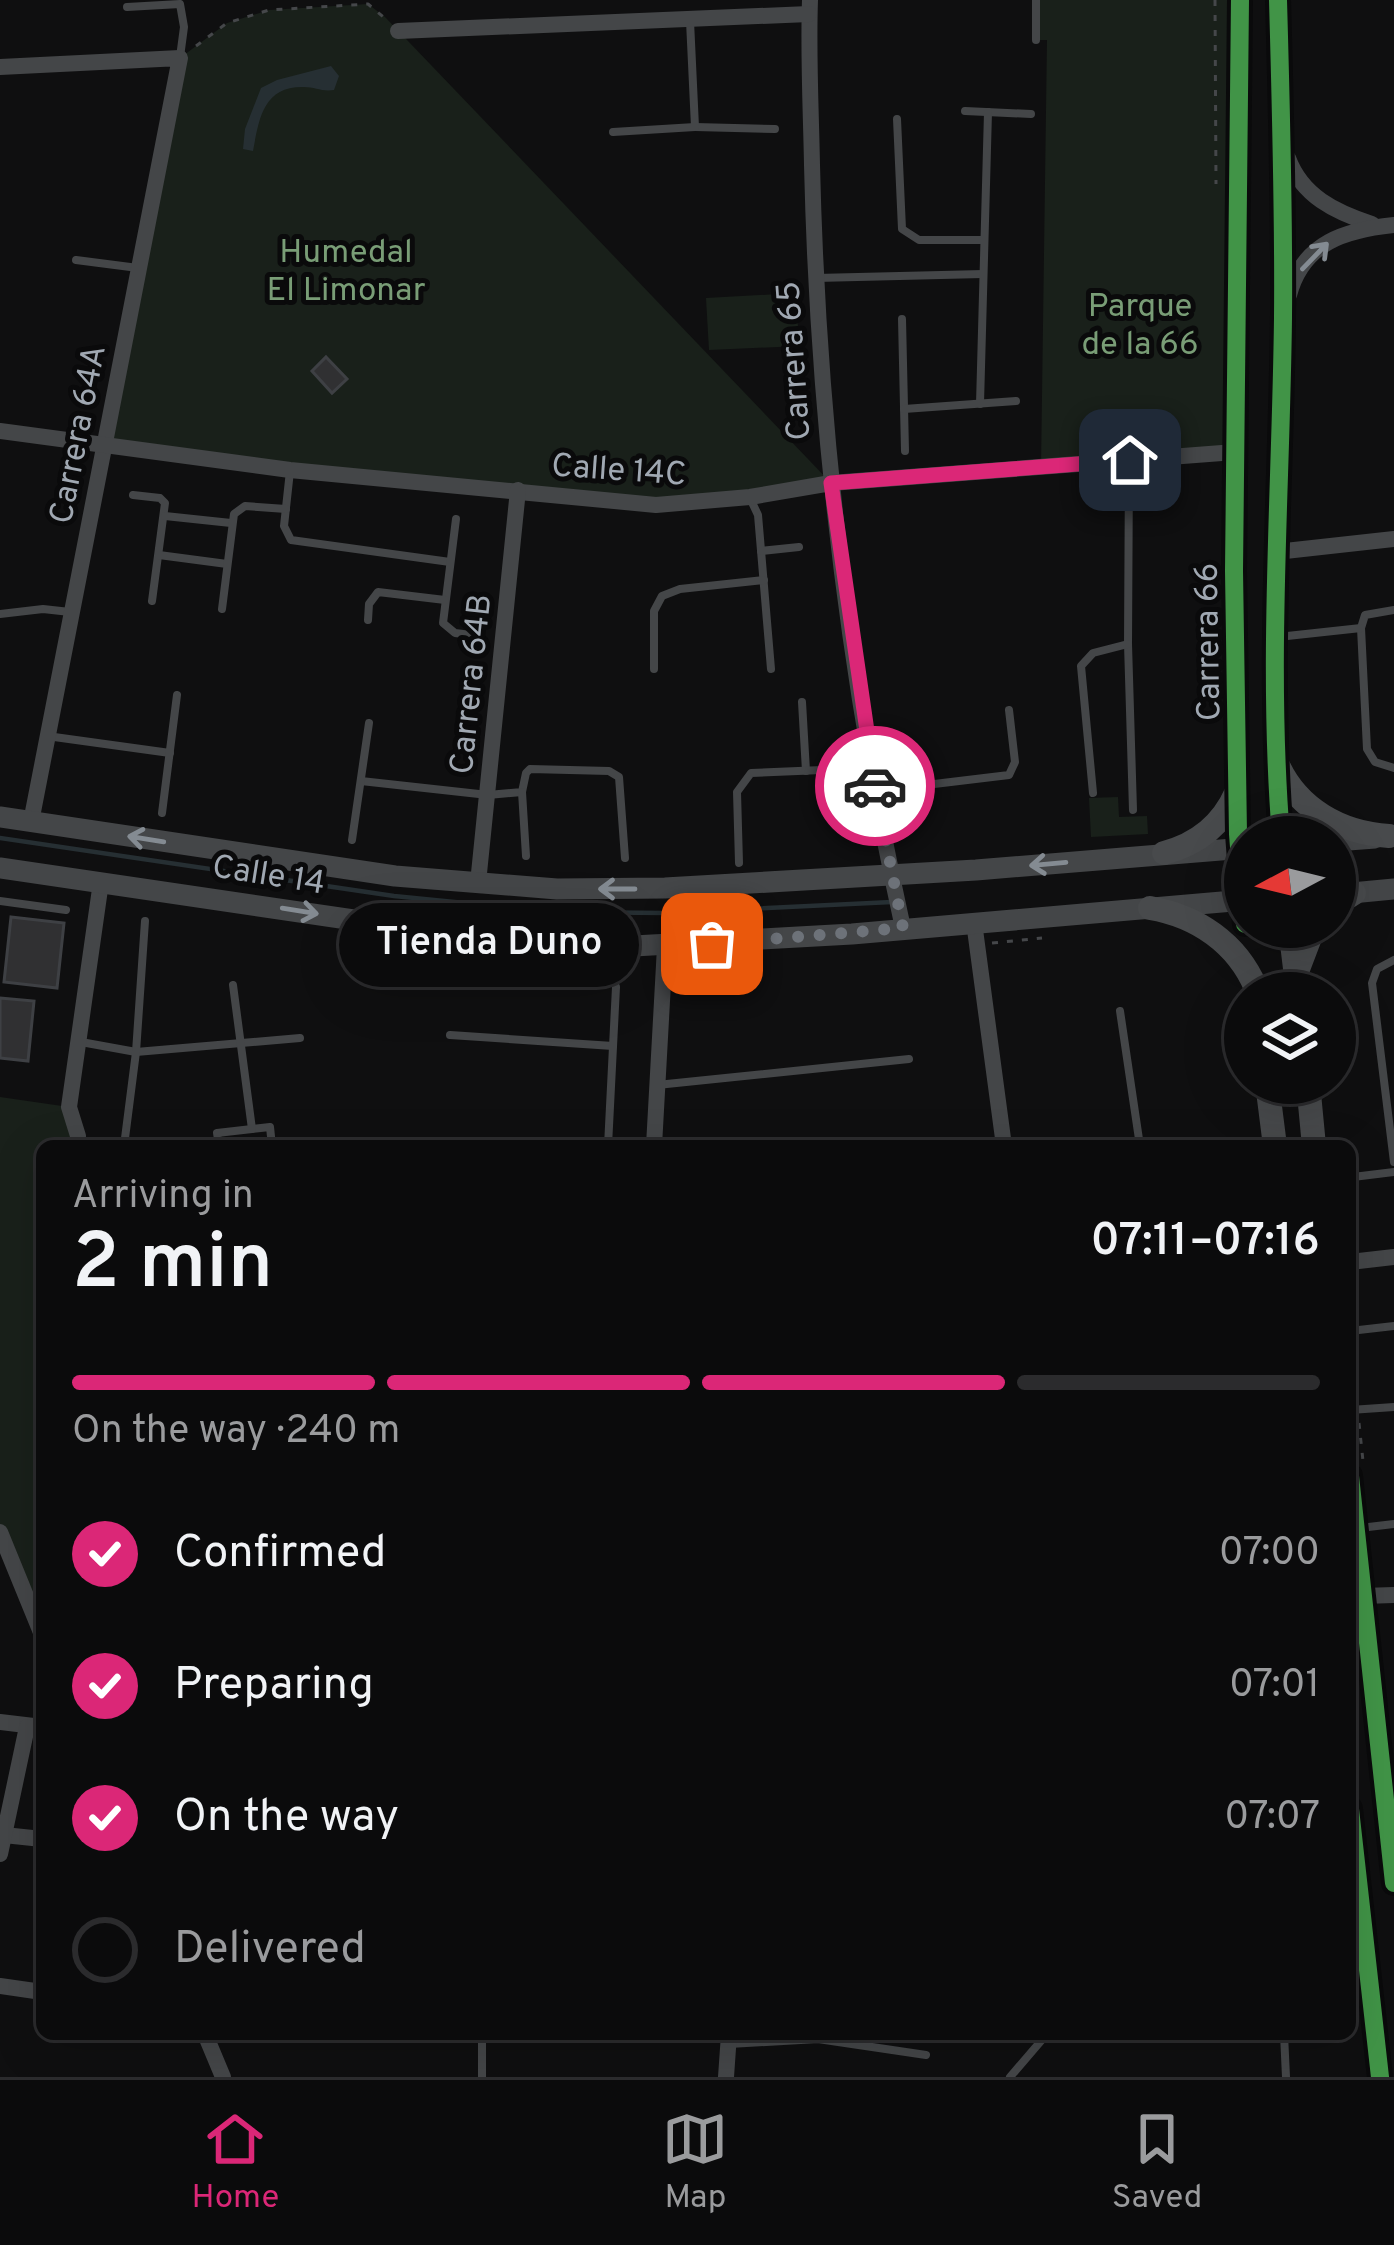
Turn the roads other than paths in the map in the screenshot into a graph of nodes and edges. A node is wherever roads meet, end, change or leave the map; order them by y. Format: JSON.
{"nodes":[{"id":1,"x":1036,"y":0,"type":"edge"},
{"id":2,"x":1240,"y":0,"type":"edge"},
{"id":3,"x":1278,"y":0,"type":"edge"},
{"id":4,"x":127,"y":7,"type":"dead end"},
{"id":5,"x":809,"y":7,"type":"edge"},
{"id":6,"x":690,"y":21,"type":"junction"},
{"id":7,"x":398,"y":31,"type":"road end"},
{"id":8,"x":1036,"y":40,"type":"dead end"},
{"id":9,"x":180,"y":58,"type":"junction"},
{"id":10,"x":0,"y":67,"type":"edge"},
{"id":11,"x":965,"y":111,"type":"dead end"},
{"id":12,"x":988,"y":112,"type":"junction"},
{"id":13,"x":1031,"y":114,"type":"dead end"},
{"id":14,"x":897,"y":119,"type":"dead end"},
{"id":15,"x":695,"y":127,"type":"junction"},
{"id":16,"x":775,"y":129,"type":"dead end"},
{"id":17,"x":613,"y":132,"type":"dead end"},
{"id":18,"x":1282,"y":142,"type":"junction"},
{"id":19,"x":1386,"y":226,"type":"edge"},
{"id":20,"x":984,"y":240,"type":"junction"},
{"id":21,"x":76,"y":260,"type":"dead end"},
{"id":22,"x":139,"y":268,"type":"junction"},
{"id":23,"x":983,"y":274,"type":"junction"},
{"id":24,"x":815,"y":278,"type":"junction"},
{"id":25,"x":902,"y":319,"type":"dead end"},
{"id":26,"x":1283,"y":319,"type":"junction"},
{"id":27,"x":1016,"y":401,"type":"dead end"},
{"id":28,"x":980,"y":404,"type":"junction"},
{"id":29,"x":904,"y":409,"type":"junction"},
{"id":30,"x":0,"y":431,"type":"edge"},
{"id":31,"x":104,"y":445,"type":"junction"},
{"id":32,"x":905,"y":451,"type":"dead end"},
{"id":33,"x":1235,"y":452,"type":"junction"},
{"id":34,"x":1130,"y":460,"type":"junction"},
{"id":35,"x":290,"y":470,"type":"junction"},
{"id":36,"x":831,"y":483,"type":"junction"},
{"id":37,"x":518,"y":490,"type":"junction"},
{"id":38,"x":133,"y":495,"type":"dead end"},
{"id":39,"x":750,"y":497,"type":"junction"},
{"id":40,"x":286,"y":509,"type":"junction"},
{"id":41,"x":165,"y":516,"type":"junction"},
{"id":42,"x":456,"y":519,"type":"dead end"},
{"id":43,"x":231,"y":524,"type":"junction"},
{"id":44,"x":1394,"y":539,"type":"edge"},
{"id":45,"x":799,"y":547,"type":"dead end"},
{"id":46,"x":761,"y":550,"type":"junction"},
{"id":47,"x":1276,"y":552,"type":"junction"},
{"id":48,"x":159,"y":555,"type":"junction"},
{"id":49,"x":450,"y":562,"type":"junction"},
{"id":50,"x":227,"y":564,"type":"junction"},
{"id":51,"x":764,"y":580,"type":"junction"},
{"id":52,"x":445,"y":600,"type":"junction"},
{"id":53,"x":152,"y":601,"type":"dead end"},
{"id":54,"x":222,"y":609,"type":"dead end"},
{"id":55,"x":1394,"y":610,"type":"edge"},
{"id":56,"x":72,"y":612,"type":"junction"},
{"id":57,"x":0,"y":614,"type":"edge"},
{"id":58,"x":368,"y":620,"type":"dead end"},
{"id":59,"x":1360,"y":628,"type":"junction"},
{"id":60,"x":479,"y":635,"type":"dead end"},
{"id":61,"x":1276,"y":637,"type":"junction"},
{"id":62,"x":1128,"y":644,"type":"junction"},
{"id":63,"x":654,"y":669,"type":"dead end"},
{"id":64,"x":771,"y":669,"type":"dead end"},
{"id":65,"x":177,"y":695,"type":"dead end"},
{"id":66,"x":802,"y":702,"type":"dead end"},
{"id":67,"x":1009,"y":710,"type":"dead end"},
{"id":68,"x":369,"y":723,"type":"dead end"},
{"id":69,"x":47,"y":736,"type":"junction"},
{"id":70,"x":170,"y":753,"type":"junction"},
{"id":71,"x":1276,"y":759,"type":"junction"},
{"id":72,"x":871,"y":767,"type":"junction"},
{"id":73,"x":1394,"y":768,"type":"edge"},
{"id":74,"x":806,"y":771,"type":"junction"},
{"id":75,"x":361,"y":781,"type":"junction"},
{"id":76,"x":1238,"y":784,"type":"junction"},
{"id":77,"x":876,"y":791,"type":"junction"},
{"id":78,"x":522,"y":792,"type":"junction"},
{"id":79,"x":1094,"y":793,"type":"dead end"},
{"id":80,"x":488,"y":795,"type":"junction"},
{"id":81,"x":1133,"y":810,"type":"dead end"},
{"id":82,"x":163,"y":813,"type":"dead end"},
{"id":83,"x":1240,"y":816,"type":"edge"},
{"id":84,"x":1279,"y":816,"type":"edge"},
{"id":85,"x":0,"y":818,"type":"edge"},
{"id":86,"x":31,"y":822,"type":"junction"},
{"id":87,"x":1392,"y":836,"type":"edge"},
{"id":88,"x":352,"y":840,"type":"dead end"},
{"id":89,"x":1356,"y":840,"type":"edge"},
{"id":90,"x":1224,"y":849,"type":"edge"},
{"id":91,"x":1164,"y":853,"type":"junction"},
{"id":92,"x":526,"y":856,"type":"dead end"},
{"id":93,"x":625,"y":858,"type":"dead end"},
{"id":94,"x":739,"y":863,"type":"dead end"},
{"id":95,"x":0,"y":868,"type":"edge"},
{"id":96,"x":892,"y":873,"type":"junction"},
{"id":97,"x":101,"y":882,"type":"junction"},
{"id":98,"x":478,"y":883,"type":"junction"},
{"id":99,"x":1394,"y":889,"type":"edge"},
{"id":100,"x":1356,"y":895,"type":"edge"},
{"id":101,"x":0,"y":902,"type":"edge"},
{"id":102,"x":1150,"y":908,"type":"junction"},
{"id":103,"x":65,"y":910,"type":"dead end"},
{"id":104,"x":1224,"y":912,"type":"edge"},
{"id":105,"x":145,"y":922,"type":"dead end"},
{"id":106,"x":903,"y":928,"type":"junction"},
{"id":107,"x":976,"y":933,"type":"junction"},
{"id":108,"x":665,"y":947,"type":"junction"},
{"id":109,"x":1394,"y":960,"type":"edge"},
{"id":110,"x":1244,"y":972,"type":"edge"},
{"id":111,"x":233,"y":985,"type":"dead end"},
{"id":112,"x":616,"y":987,"type":"dead end"},
{"id":113,"x":1120,"y":1011,"type":"dead end"},
{"id":114,"x":450,"y":1035,"type":"dead end"},
{"id":115,"x":300,"y":1038,"type":"dead end"},
{"id":116,"x":80,"y":1042,"type":"junction"},
{"id":117,"x":242,"y":1044,"type":"junction"},
{"id":118,"x":613,"y":1046,"type":"junction"},
{"id":119,"x":136,"y":1052,"type":"junction"},
{"id":120,"x":909,"y":1059,"type":"dead end"},
{"id":121,"x":656,"y":1085,"type":"junction"},
{"id":122,"x":1270,"y":1104,"type":"edge"},
{"id":123,"x":1309,"y":1104,"type":"edge"},
{"id":124,"x":252,"y":1129,"type":"junction"},
{"id":125,"x":89,"y":1140,"type":"edge"},
{"id":126,"x":125,"y":1140,"type":"edge"},
{"id":127,"x":218,"y":1140,"type":"edge"},
{"id":128,"x":271,"y":1140,"type":"edge"},
{"id":129,"x":608,"y":1140,"type":"edge"},
{"id":130,"x":654,"y":1140,"type":"edge"},
{"id":131,"x":1003,"y":1140,"type":"edge"},
{"id":132,"x":1139,"y":1140,"type":"edge"},
{"id":133,"x":1274,"y":1140,"type":"edge"},
{"id":134,"x":1311,"y":1140,"type":"edge"},
{"id":135,"x":1394,"y":1162,"type":"edge"},
{"id":136,"x":1394,"y":1172,"type":"edge"},
{"id":137,"x":1356,"y":1177,"type":"edge"},
{"id":138,"x":1394,"y":1257,"type":"edge"},
{"id":139,"x":1356,"y":1261,"type":"edge"},
{"id":140,"x":1394,"y":1327,"type":"edge"},
{"id":141,"x":1356,"y":1330,"type":"edge"},
{"id":142,"x":1394,"y":1407,"type":"edge"},
{"id":143,"x":1356,"y":1410,"type":"edge"},
{"id":144,"x":1394,"y":1524,"type":"edge"},
{"id":145,"x":1356,"y":1528,"type":"joint"},
{"id":146,"x":0,"y":1532,"type":"edge"},
{"id":147,"x":8,"y":1570,"type":"edge"},
{"id":148,"x":1394,"y":1595,"type":"edge"},
{"id":149,"x":1363,"y":1596,"type":"junction"},
{"id":150,"x":36,"y":1624,"type":"edge"},
{"id":151,"x":0,"y":1722,"type":"edge"},
{"id":152,"x":35,"y":1727,"type":"edge"},
{"id":153,"x":36,"y":1840,"type":"edge"},
{"id":154,"x":1392,"y":1843,"type":"edge"},
{"id":155,"x":2,"y":1845,"type":"edge"},
{"id":156,"x":1356,"y":1847,"type":"edge"},
{"id":157,"x":1394,"y":1883,"type":"edge"},
{"id":158,"x":1356,"y":1897,"type":"edge"},
{"id":159,"x":0,"y":1985,"type":"edge"},
{"id":160,"x":36,"y":1992,"type":"edge"},
{"id":161,"x":208,"y":2040,"type":"edge"},
{"id":162,"x":482,"y":2040,"type":"edge"},
{"id":163,"x":728,"y":2040,"type":"edge"},
{"id":164,"x":825,"y":2040,"type":"edge"},
{"id":165,"x":1042,"y":2040,"type":"edge"},
{"id":166,"x":1284,"y":2040,"type":"edge"},
{"id":167,"x":926,"y":2055,"type":"dead end"},
{"id":168,"x":223,"y":2077,"type":"edge"},
{"id":169,"x":482,"y":2077,"type":"edge"},
{"id":170,"x":726,"y":2077,"type":"edge"},
{"id":171,"x":1010,"y":2077,"type":"edge"},
{"id":172,"x":1286,"y":2077,"type":"edge"},
{"id":173,"x":1380,"y":2077,"type":"edge"}],
"edges":[{"from":1,"to":8,"type":"lane"},
{"from":2,"to":33,"type":"main road","name":"Carrera 66"},
{"from":3,"to":18,"type":"main road","name":"Carrera 66"},
{"from":4,"to":9,"type":"lane"},
{"from":5,"to":6,"type":"street"},
{"from":5,"to":24,"type":"street","name":"Carrera 65"},
{"from":6,"to":7,"type":"street"},
{"from":6,"to":15,"type":"lane"},
{"from":9,"to":10,"type":"street"},
{"from":9,"to":22,"type":"street","name":"Carrera 64A"},
{"from":11,"to":12,"type":"lane"},
{"from":12,"to":13,"type":"lane"},
{"from":12,"to":20,"type":"lane"},
{"from":14,"to":20,"type":"lane"},
{"from":15,"to":16,"type":"lane"},
{"from":15,"to":17,"type":"lane"},
{"from":18,"to":19,"type":"street"},
{"from":18,"to":26,"type":"main road","name":"Carrera 66"},
{"from":26,"to":19,"type":"street","one_way":true},
{"from":20,"to":23,"type":"lane"},
{"from":21,"to":22,"type":"lane"},
{"from":22,"to":31,"type":"street","name":"Carrera 64A"},
{"from":23,"to":24,"type":"lane"},
{"from":23,"to":28,"type":"lane"},
{"from":24,"to":36,"type":"street","name":"Carrera 65"},
{"from":25,"to":29,"type":"lane"},
{"from":26,"to":47,"type":"main road","name":"Carrera 66"},
{"from":27,"to":28,"type":"lane"},
{"from":28,"to":29,"type":"lane"},
{"from":29,"to":32,"type":"lane"},
{"from":30,"to":31,"type":"street","name":"Calle 14C"},
{"from":31,"to":35,"type":"street","name":"Calle 14C"},
{"from":31,"to":56,"type":"street","name":"Carrera 64A"},
{"from":33,"to":34,"type":"street","name":"Calle 14C"},
{"from":33,"to":76,"type":"main road","name":"Carrera 66"},
{"from":34,"to":36,"type":"street","name":"Calle 14C"},
{"from":34,"to":62,"type":"lane"},
{"from":35,"to":37,"type":"street","name":"Calle 14C"},
{"from":35,"to":40,"type":"lane"},
{"from":36,"to":39,"type":"street","name":"Calle 14C"},
{"from":36,"to":72,"type":"street","name":"Carrera 65"},
{"from":37,"to":39,"type":"street","name":"Calle 14C"},
{"from":37,"to":80,"type":"street","name":"Carrera 64B"},
{"from":38,"to":41,"type":"lane"},
{"from":39,"to":46,"type":"lane"},
{"from":40,"to":43,"type":"lane"},
{"from":40,"to":49,"type":"lane"},
{"from":41,"to":43,"type":"lane"},
{"from":41,"to":48,"type":"lane"},
{"from":42,"to":49,"type":"lane"},
{"from":43,"to":50,"type":"lane"},
{"from":44,"to":47,"type":"street"},
{"from":45,"to":46,"type":"lane"},
{"from":46,"to":51,"type":"lane"},
{"from":47,"to":61,"type":"main road","name":"Carrera 66"},
{"from":48,"to":50,"type":"lane"},
{"from":48,"to":53,"type":"lane"},
{"from":49,"to":52,"type":"lane"},
{"from":50,"to":54,"type":"lane"},
{"from":51,"to":63,"type":"lane"},
{"from":51,"to":64,"type":"lane"},
{"from":52,"to":58,"type":"lane"},
{"from":52,"to":60,"type":"lane"},
{"from":55,"to":59,"type":"lane"},
{"from":56,"to":57,"type":"lane"},
{"from":56,"to":69,"type":"street","name":"Carrera 64A"},
{"from":59,"to":61,"type":"lane"},
{"from":59,"to":73,"type":"lane"},
{"from":61,"to":71,"type":"main road","name":"Carrera 66"},
{"from":62,"to":79,"type":"lane"},
{"from":62,"to":81,"type":"lane"},
{"from":65,"to":70,"type":"lane"},
{"from":66,"to":74,"type":"lane"},
{"from":67,"to":77,"type":"lane"},
{"from":68,"to":75,"type":"lane"},
{"from":69,"to":70,"type":"lane"},
{"from":69,"to":86,"type":"street","name":"Carrera 64A"},
{"from":70,"to":82,"type":"lane"},
{"from":71,"to":84,"type":"main road","name":"Carrera 66"},
{"from":71,"to":87,"type":"main road"},
{"from":72,"to":74,"type":"lane"},
{"from":72,"to":77,"type":"street","name":"Carrera 65"},
{"from":74,"to":94,"type":"lane"},
{"from":75,"to":80,"type":"lane"},
{"from":75,"to":88,"type":"lane"},
{"from":76,"to":83,"type":"main road","name":"Carrera 66"},
{"from":76,"to":91,"type":"main road"},
{"from":77,"to":96,"type":"street","name":"Carrera 65"},
{"from":78,"to":80,"type":"lane"},
{"from":78,"to":92,"type":"lane"},
{"from":78,"to":93,"type":"lane"},
{"from":80,"to":98,"type":"street","name":"Carrera 64B"},
{"from":85,"to":86,"type":"street","name":"Calle 14"},
{"from":98,"to":86,"type":"street","name":"Calle 14","one_way":true},
{"from":87,"to":89,"type":"street"},
{"from":90,"to":91,"type":"street","name":"Calle 14"},
{"from":91,"to":96,"type":"street","name":"Calle 14","one_way":true},
{"from":95,"to":97,"type":"street","name":"Calle 14"},
{"from":96,"to":98,"type":"street","name":"Calle 14","one_way":true},
{"from":96,"to":106,"type":"street","name":"Carrera 65"},
{"from":97,"to":108,"type":"street","name":"Calle 14","one_way":true},
{"from":97,"to":116,"type":"street"},
{"from":99,"to":100,"type":"street"},
{"from":101,"to":103,"type":"lane"},
{"from":102,"to":104,"type":"street","name":"Calle 14"},
{"from":102,"to":107,"type":"street","name":"Calle 14"},
{"from":102,"to":110,"type":"main road"},
{"from":105,"to":119,"type":"lane"},
{"from":106,"to":107,"type":"street","name":"Calle 14"},
{"from":106,"to":108,"type":"street","name":"Calle 14"},
{"from":107,"to":131,"type":"street"},
{"from":108,"to":121,"type":"street"},
{"from":109,"to":135,"type":"lane"},
{"from":111,"to":117,"type":"lane"},
{"from":112,"to":118,"type":"lane"},
{"from":113,"to":132,"type":"lane"},
{"from":114,"to":118,"type":"lane"},
{"from":115,"to":117,"type":"lane"},
{"from":116,"to":119,"type":"lane"},
{"from":116,"to":125,"type":"street"},
{"from":117,"to":119,"type":"lane"},
{"from":117,"to":124,"type":"lane"},
{"from":118,"to":129,"type":"lane"},
{"from":119,"to":126,"type":"lane"},
{"from":120,"to":121,"type":"lane"},
{"from":121,"to":130,"type":"street"},
{"from":122,"to":133,"type":"main road"},
{"from":123,"to":134,"type":"main road"},
{"from":124,"to":127,"type":"lane"},
{"from":124,"to":128,"type":"lane"},
{"from":136,"to":137,"type":"lane"},
{"from":138,"to":139,"type":"street"},
{"from":140,"to":141,"type":"lane"},
{"from":142,"to":143,"type":"lane"},
{"from":144,"to":145,"type":"lane"},
{"from":145,"to":149,"type":"main road"},
{"from":146,"to":147,"type":"street"},
{"from":147,"to":150,"type":"street"},
{"from":148,"to":149,"type":"street"},
{"from":149,"to":154,"type":"main road"},
{"from":151,"to":152,"type":"street"},
{"from":152,"to":155,"type":"street"},
{"from":153,"to":155,"type":"street"},
{"from":154,"to":156,"type":"main road"},
{"from":154,"to":157,"type":"main road"},
{"from":158,"to":173,"type":"main road"},
{"from":159,"to":160,"type":"street"},
{"from":161,"to":168,"type":"street"},
{"from":162,"to":169,"type":"lane"},
{"from":163,"to":170,"type":"street"},
{"from":164,"to":167,"type":"lane"},
{"from":165,"to":171,"type":"lane"},
{"from":166,"to":172,"type":"lane"}]}
